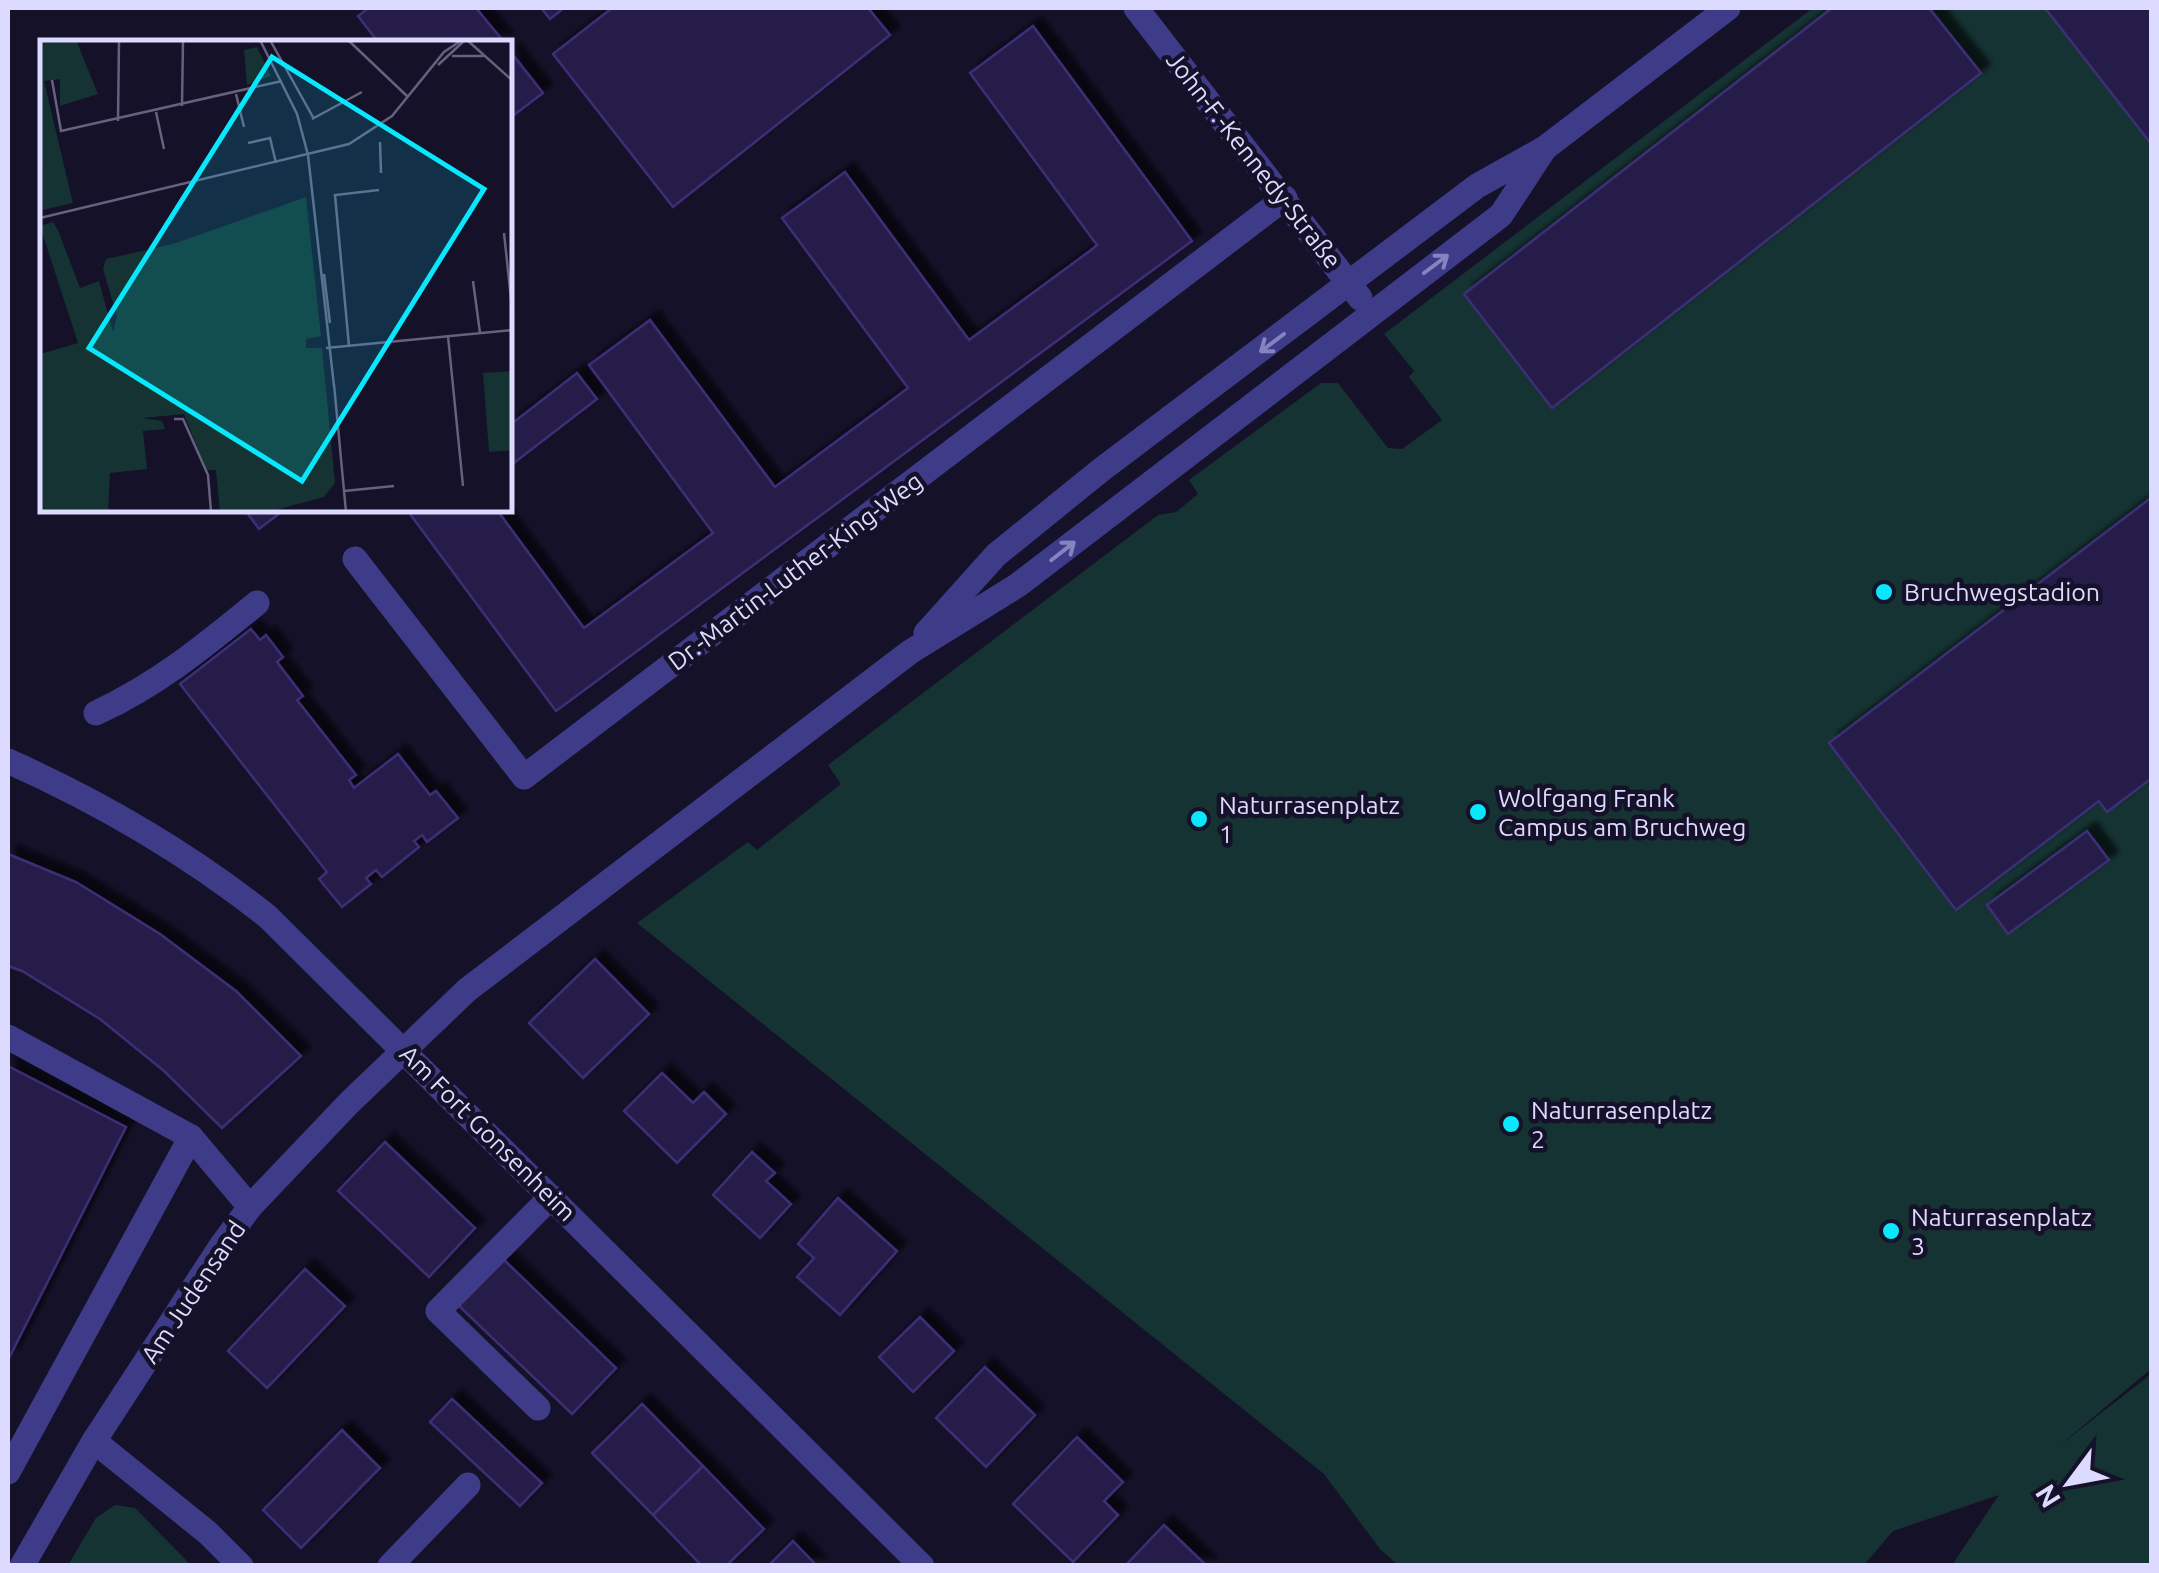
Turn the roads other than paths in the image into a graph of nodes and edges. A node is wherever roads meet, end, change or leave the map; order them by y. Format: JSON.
{"nodes":[{"id":1,"x":1136,"y":8,"type":"edge"},
{"id":2,"x":1728,"y":8,"type":"edge"},
{"id":3,"x":1545,"y":148,"type":"junction"},
{"id":4,"x":1285,"y":198,"type":"junction"},
{"id":5,"x":1350,"y":284,"type":"junction"},
{"id":6,"x":1371,"y":314,"type":"junction"},
{"id":7,"x":355,"y":560,"type":"dead end"},
{"id":8,"x":258,"y":604,"type":"dead end"},
{"id":9,"x":910,"y":652,"type":"junction"},
{"id":10,"x":96,"y":713,"type":"dead end"},
{"id":11,"x":8,"y":761,"type":"edge"},
{"id":12,"x":8,"y":1037,"type":"edge"},
{"id":13,"x":404,"y":1049,"type":"junction"},
{"id":14,"x":191,"y":1137,"type":"junction"},
{"id":15,"x":551,"y":1197,"type":"junction"},
{"id":16,"x":250,"y":1208,"type":"junction"},
{"id":17,"x":538,"y":1408,"type":"dead end"},
{"id":18,"x":94,"y":1440,"type":"junction"},
{"id":19,"x":8,"y":1472,"type":"edge"},
{"id":20,"x":468,"y":1485,"type":"dead end"},
{"id":21,"x":22,"y":1566,"type":"edge"},
{"id":22,"x":240,"y":1566,"type":"edge"},
{"id":23,"x":390,"y":1566,"type":"edge"},
{"id":24,"x":922,"y":1566,"type":"edge"}],
"edges":[{"from":1,"to":4,"type":"street","name":"John-F.-Kennedy-Straße"},
{"from":2,"to":3,"type":"street"},
{"from":3,"to":5,"type":"street"},
{"from":6,"to":3,"type":"street","one_way":true},
{"from":4,"to":5,"type":"street","name":"John-F.-Kennedy-Straße"},
{"from":4,"to":7,"type":"street","name":"Dr.-Martin-Luther-King-Weg"},
{"from":5,"to":6,"type":"street","name":"John-F.-Kennedy-Straße"},
{"from":5,"to":9,"type":"street","one_way":true},
{"from":9,"to":6,"type":"street","one_way":true},
{"from":8,"to":10,"type":"street"},
{"from":9,"to":13,"type":"street"},
{"from":11,"to":13,"type":"street","name":"Am Fort Gonsenheim"},
{"from":12,"to":14,"type":"street"},
{"from":13,"to":15,"type":"street","name":"Am Fort Gonsenheim"},
{"from":13,"to":16,"type":"street","name":"Am Judensand"},
{"from":14,"to":16,"type":"street"},
{"from":14,"to":19,"type":"street"},
{"from":15,"to":17,"type":"street"},
{"from":15,"to":24,"type":"street","name":"Am Fort Gonsenheim"},
{"from":16,"to":18,"type":"street","name":"Am Judensand"},
{"from":18,"to":21,"type":"street","name":"Am Judensand"},
{"from":18,"to":22,"type":"street"},
{"from":20,"to":23,"type":"street"}]}
